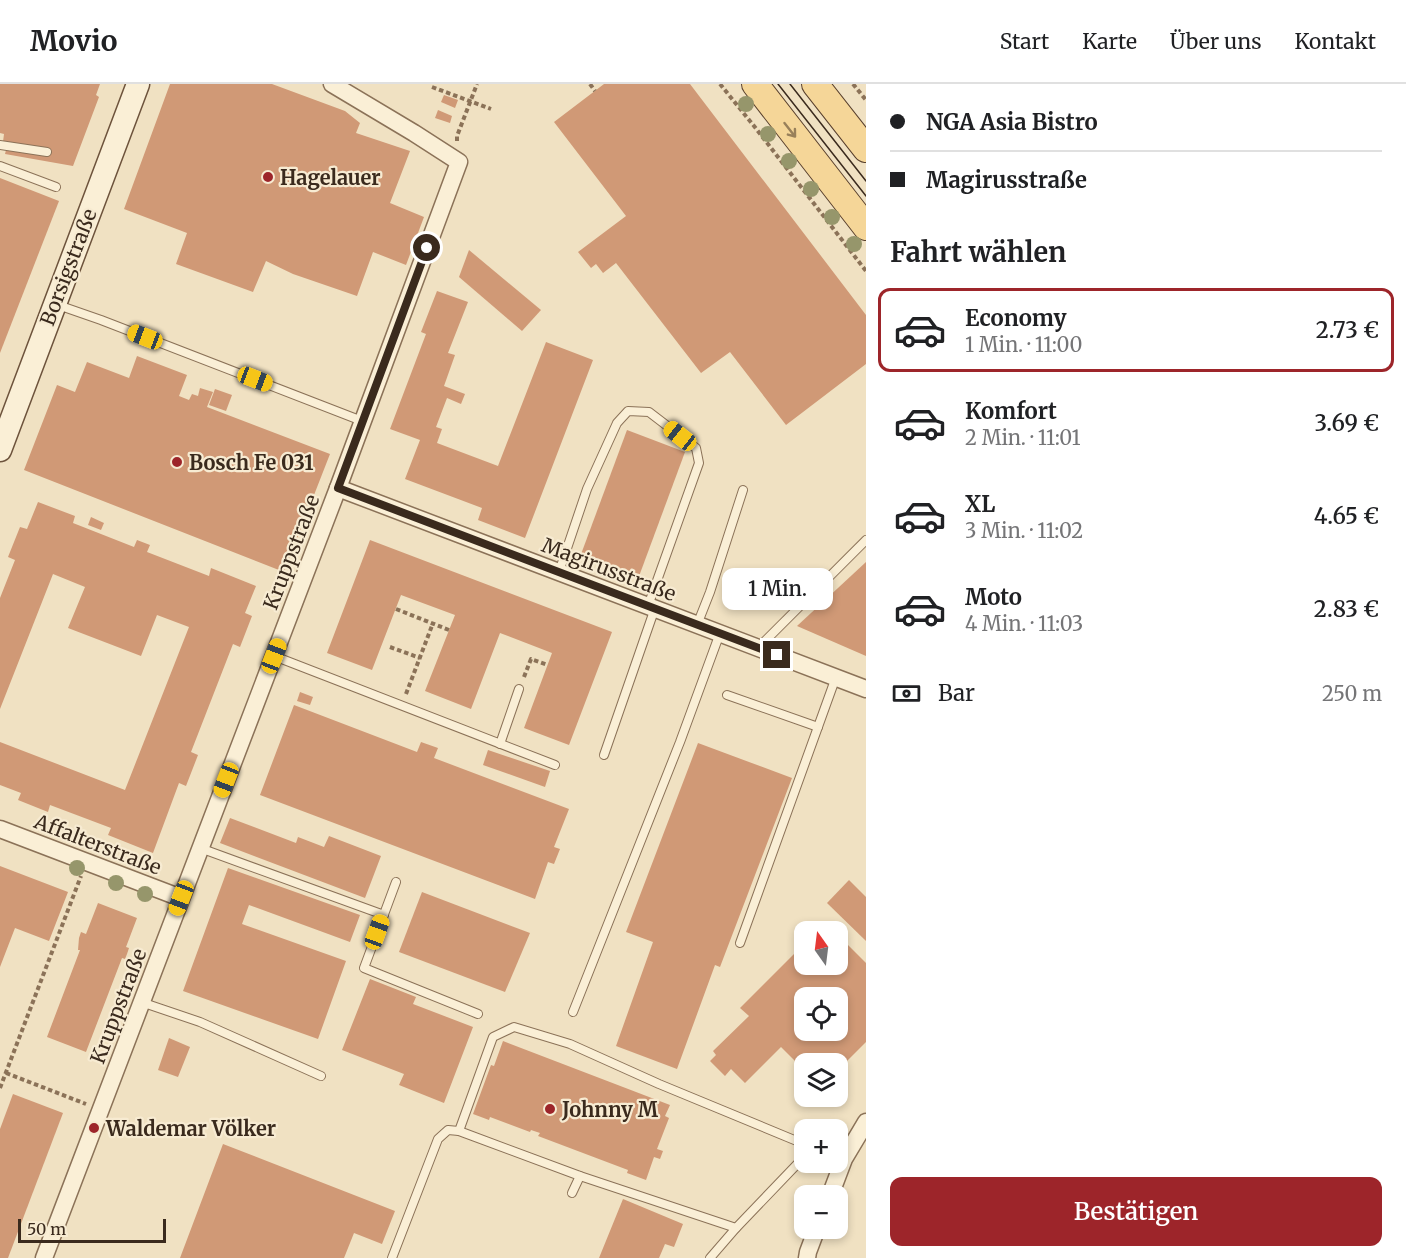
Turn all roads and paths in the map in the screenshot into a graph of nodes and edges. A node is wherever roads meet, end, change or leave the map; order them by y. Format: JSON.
{"nodes":[{"id":1,"x":138,"y":84,"type":"edge"},
{"id":2,"x":332,"y":84,"type":"edge"},
{"id":3,"x":477,"y":84,"type":"edge"},
{"id":4,"x":590,"y":84,"type":"edge"},
{"id":5,"x":720,"y":84,"type":"edge"},
{"id":6,"x":755,"y":84,"type":"edge"},
{"id":7,"x":815,"y":84,"type":"edge"},
{"id":8,"x":853,"y":84,"type":"edge"},
{"id":9,"x":432,"y":87,"type":"dead end"},
{"id":10,"x":595,"y":91,"type":"dead end"},
{"id":11,"x":866,"y":100,"type":"edge"},
{"id":12,"x":471,"y":102,"type":"junction"},
{"id":13,"x":491,"y":109,"type":"dead end"},
{"id":14,"x":0,"y":145,"type":"edge"},
{"id":15,"x":866,"y":149,"type":"edge"},
{"id":16,"x":47,"y":152,"type":"dead end"},
{"id":17,"x":459,"y":162,"type":"junction"},
{"id":18,"x":0,"y":166,"type":"edge"},
{"id":19,"x":56,"y":187,"type":"dead end"},
{"id":20,"x":866,"y":227,"type":"edge"},
{"id":21,"x":866,"y":271,"type":"edge"},
{"id":22,"x":55,"y":304,"type":"junction"},
{"id":23,"x":362,"y":421,"type":"junction"},
{"id":24,"x":0,"y":450,"type":"edge"},
{"id":25,"x":338,"y":488,"type":"junction"},
{"id":26,"x":743,"y":490,"type":"dead end"},
{"id":27,"x":866,"y":540,"type":"edge"},
{"id":28,"x":559,"y":572,"type":"junction"},
{"id":29,"x":651,"y":607,"type":"junction"},
{"id":30,"x":396,"y":609,"type":"dead end"},
{"id":31,"x":433,"y":623,"type":"junction"},
{"id":32,"x":697,"y":625,"type":"junction"},
{"id":33,"x":449,"y":630,"type":"dead end"},
{"id":34,"x":720,"y":633,"type":"junction"},
{"id":35,"x":390,"y":647,"type":"dead end"},
{"id":36,"x":758,"y":648,"type":"junction"},
{"id":37,"x":274,"y":656,"type":"junction"},
{"id":38,"x":420,"y":658,"type":"junction"},
{"id":39,"x":548,"y":665,"type":"dead end"},
{"id":40,"x":836,"y":677,"type":"junction"},
{"id":41,"x":519,"y":689,"type":"joint"},
{"id":42,"x":866,"y":689,"type":"edge"},
{"id":43,"x":727,"y":695,"type":"dead end"},
{"id":44,"x":402,"y":705,"type":"junction"},
{"id":45,"x":818,"y":727,"type":"junction"},
{"id":46,"x":500,"y":744,"type":"junction"},
{"id":47,"x":604,"y":755,"type":"dead end"},
{"id":48,"x":555,"y":765,"type":"dead end"},
{"id":49,"x":0,"y":829,"type":"edge"},
{"id":50,"x":200,"y":848,"type":"junction"},
{"id":51,"x":86,"y":862,"type":"junction"},
{"id":52,"x":396,"y":882,"type":"dead end"},
{"id":53,"x":181,"y":898,"type":"junction"},
{"id":54,"x":384,"y":915,"type":"junction"},
{"id":55,"x":740,"y":943,"type":"dead end"},
{"id":56,"x":141,"y":1002,"type":"junction"},
{"id":57,"x":573,"y":1012,"type":"dead end"},
{"id":58,"x":478,"y":1014,"type":"dead end"},
{"id":59,"x":6,"y":1073,"type":"junction"},
{"id":60,"x":321,"y":1076,"type":"dead end"},
{"id":61,"x":0,"y":1088,"type":"edge"},
{"id":62,"x":101,"y":1109,"type":"junction"},
{"id":63,"x":866,"y":1122,"type":"edge"},
{"id":64,"x":459,"y":1131,"type":"junction"},
{"id":65,"x":794,"y":1140,"type":"edge"},
{"id":66,"x":848,"y":1148,"type":"edge"},
{"id":67,"x":794,"y":1167,"type":"edge"},
{"id":68,"x":580,"y":1176,"type":"junction"},
{"id":69,"x":572,"y":1193,"type":"dead end"},
{"id":70,"x":736,"y":1228,"type":"junction"},
{"id":71,"x":813,"y":1239,"type":"edge"},
{"id":72,"x":44,"y":1258,"type":"edge"},
{"id":73,"x":392,"y":1258,"type":"edge"},
{"id":74,"x":710,"y":1258,"type":"edge"},
{"id":75,"x":807,"y":1258,"type":"edge"}],
"edges":[{"from":1,"to":22,"type":"main road","name":"Borsigstraße"},
{"from":2,"to":17,"type":"street"},
{"from":3,"to":12,"type":"path"},
{"from":4,"to":10,"type":"path"},
{"from":5,"to":21,"type":"path"},
{"from":6,"to":20,"type":"main road","one_way":true},
{"from":7,"to":15,"type":"main road"},
{"from":8,"to":11,"type":"path"},
{"from":9,"to":12,"type":"path"},
{"from":12,"to":13,"type":"path"},
{"from":12,"to":17,"type":"path"},
{"from":14,"to":16,"type":"lane"},
{"from":17,"to":23,"type":"street","name":"Kruppstraße"},
{"from":18,"to":19,"type":"lane"},
{"from":22,"to":23,"type":"lane"},
{"from":22,"to":24,"type":"main road","name":"Borsigstraße"},
{"from":23,"to":25,"type":"street","name":"Kruppstraße"},
{"from":25,"to":28,"type":"street","name":"Magirusstraße"},
{"from":25,"to":37,"type":"street","name":"Kruppstraße"},
{"from":26,"to":32,"type":"lane"},
{"from":27,"to":36,"type":"lane"},
{"from":28,"to":29,"type":"street","name":"Magirusstraße"},
{"from":28,"to":29,"type":"lane"},
{"from":29,"to":32,"type":"street","name":"Magirusstraße"},
{"from":29,"to":47,"type":"lane"},
{"from":30,"to":31,"type":"path"},
{"from":31,"to":33,"type":"path"},
{"from":31,"to":38,"type":"path"},
{"from":32,"to":34,"type":"street","name":"Magirusstraße"},
{"from":34,"to":36,"type":"street","name":"Magirusstraße"},
{"from":34,"to":57,"type":"lane"},
{"from":35,"to":38,"type":"path"},
{"from":36,"to":40,"type":"street","name":"Magirusstraße"},
{"from":37,"to":44,"type":"lane"},
{"from":37,"to":50,"type":"street","name":"Kruppstraße"},
{"from":38,"to":44,"type":"path"},
{"from":39,"to":41,"type":"path"},
{"from":40,"to":42,"type":"street","name":"Magirusstraße"},
{"from":40,"to":45,"type":"lane"},
{"from":41,"to":46,"type":"lane"},
{"from":43,"to":45,"type":"lane"},
{"from":44,"to":46,"type":"lane"},
{"from":45,"to":55,"type":"lane"},
{"from":46,"to":48,"type":"lane"},
{"from":49,"to":51,"type":"street","name":"Affalterstraße"},
{"from":50,"to":53,"type":"street","name":"Kruppstraße"},
{"from":50,"to":54,"type":"lane"},
{"from":51,"to":53,"type":"street","name":"Affalterstraße"},
{"from":51,"to":59,"type":"path"},
{"from":52,"to":54,"type":"lane"},
{"from":53,"to":56,"type":"street","name":"Kruppstraße"},
{"from":54,"to":58,"type":"lane"},
{"from":56,"to":60,"type":"lane"},
{"from":56,"to":62,"type":"street","name":"Kruppstraße"},
{"from":59,"to":61,"type":"path"},
{"from":59,"to":62,"type":"path"},
{"from":62,"to":72,"type":"street","name":"Kruppstraße"},
{"from":63,"to":66,"type":"street"},
{"from":64,"to":65,"type":"lane"},
{"from":64,"to":68,"type":"lane"},
{"from":64,"to":73,"type":"lane"},
{"from":67,"to":70,"type":"lane"},
{"from":68,"to":69,"type":"lane"},
{"from":68,"to":70,"type":"lane"},
{"from":70,"to":74,"type":"lane"},
{"from":71,"to":75,"type":"street"}]}
